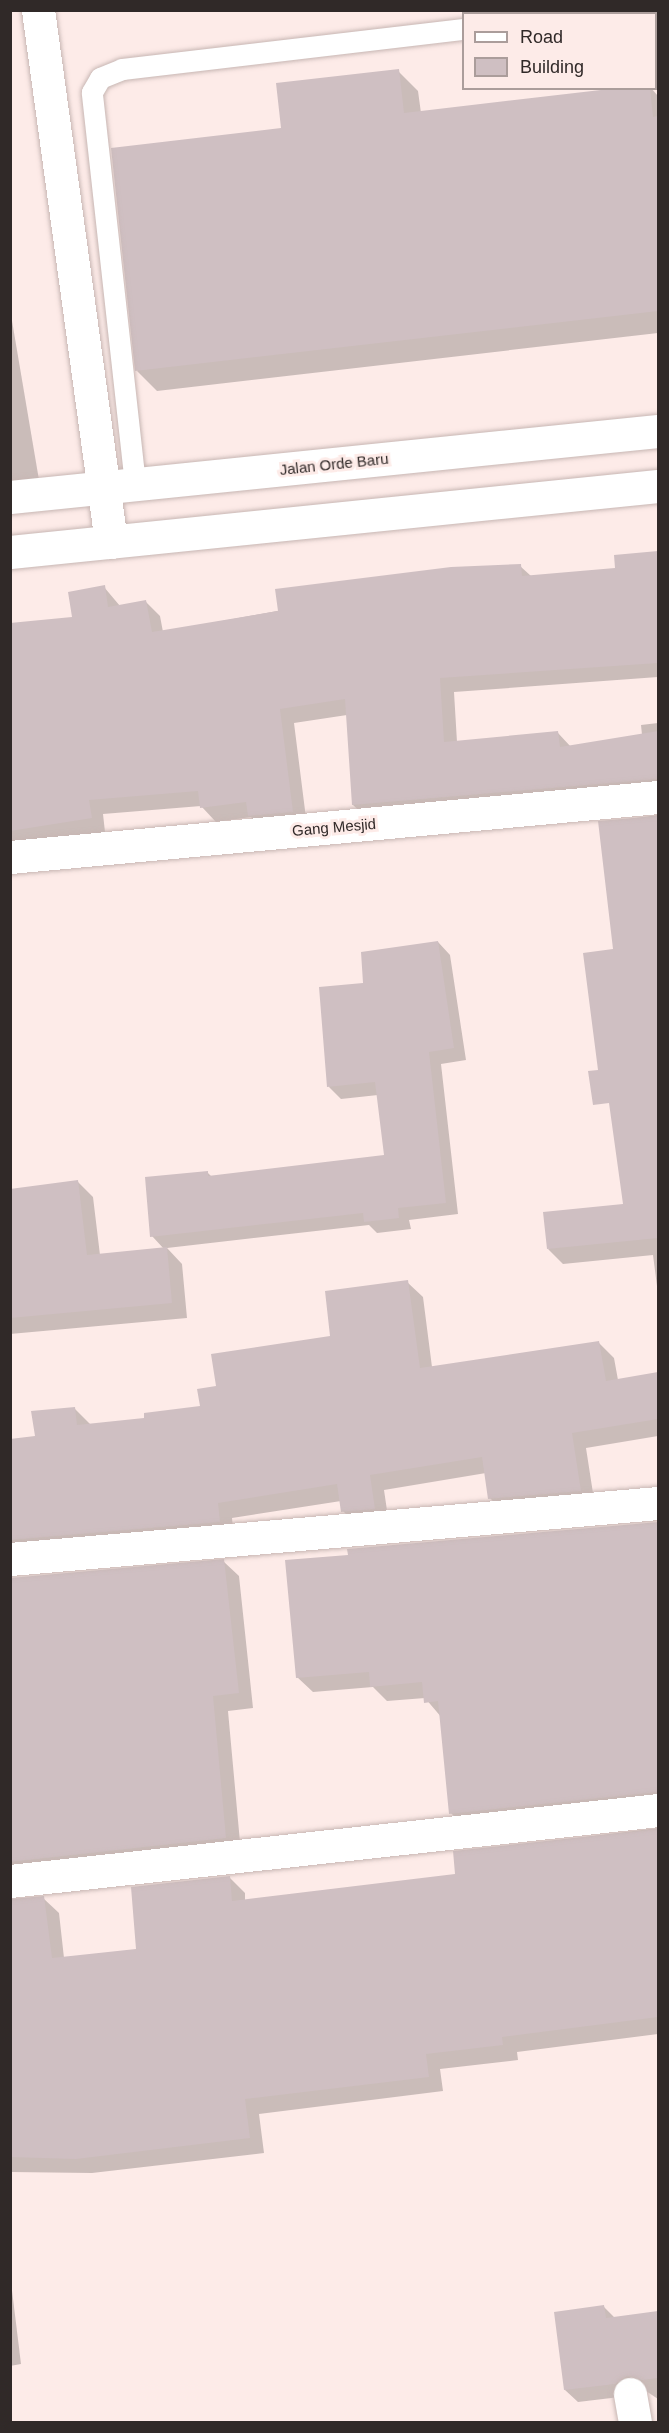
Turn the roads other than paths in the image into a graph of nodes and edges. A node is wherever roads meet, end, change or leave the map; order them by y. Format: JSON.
{"nodes":[{"id":1,"x":38,"y":10,"type":"edge"},
{"id":2,"x":462,"y":29,"type":"edge"},
{"id":3,"x":658,"y":431,"type":"edge"},
{"id":4,"x":120,"y":486,"type":"junction"},
{"id":5,"x":658,"y":486,"type":"edge"},
{"id":6,"x":10,"y":497,"type":"edge"},
{"id":7,"x":111,"y":542,"type":"junction"},
{"id":8,"x":10,"y":552,"type":"edge"},
{"id":9,"x":658,"y":797,"type":"edge"},
{"id":10,"x":10,"y":857,"type":"edge"},
{"id":11,"x":658,"y":1503,"type":"edge"},
{"id":12,"x":10,"y":1559,"type":"edge"},
{"id":13,"x":658,"y":1810,"type":"edge"},
{"id":14,"x":10,"y":1881,"type":"edge"}],
"edges":[{"from":1,"to":4,"type":"street"},
{"from":2,"to":4,"type":"lane"},
{"from":3,"to":4,"type":"street","name":"Jalan Orde Baru"},
{"from":4,"to":6,"type":"street","name":"Jalan Orde Baru"},
{"from":4,"to":7,"type":"street"},
{"from":5,"to":7,"type":"street"},
{"from":7,"to":8,"type":"street"},
{"from":9,"to":10,"type":"street","name":"Gang Mesjid"},
{"from":11,"to":12,"type":"street"},
{"from":13,"to":14,"type":"street"}]}
